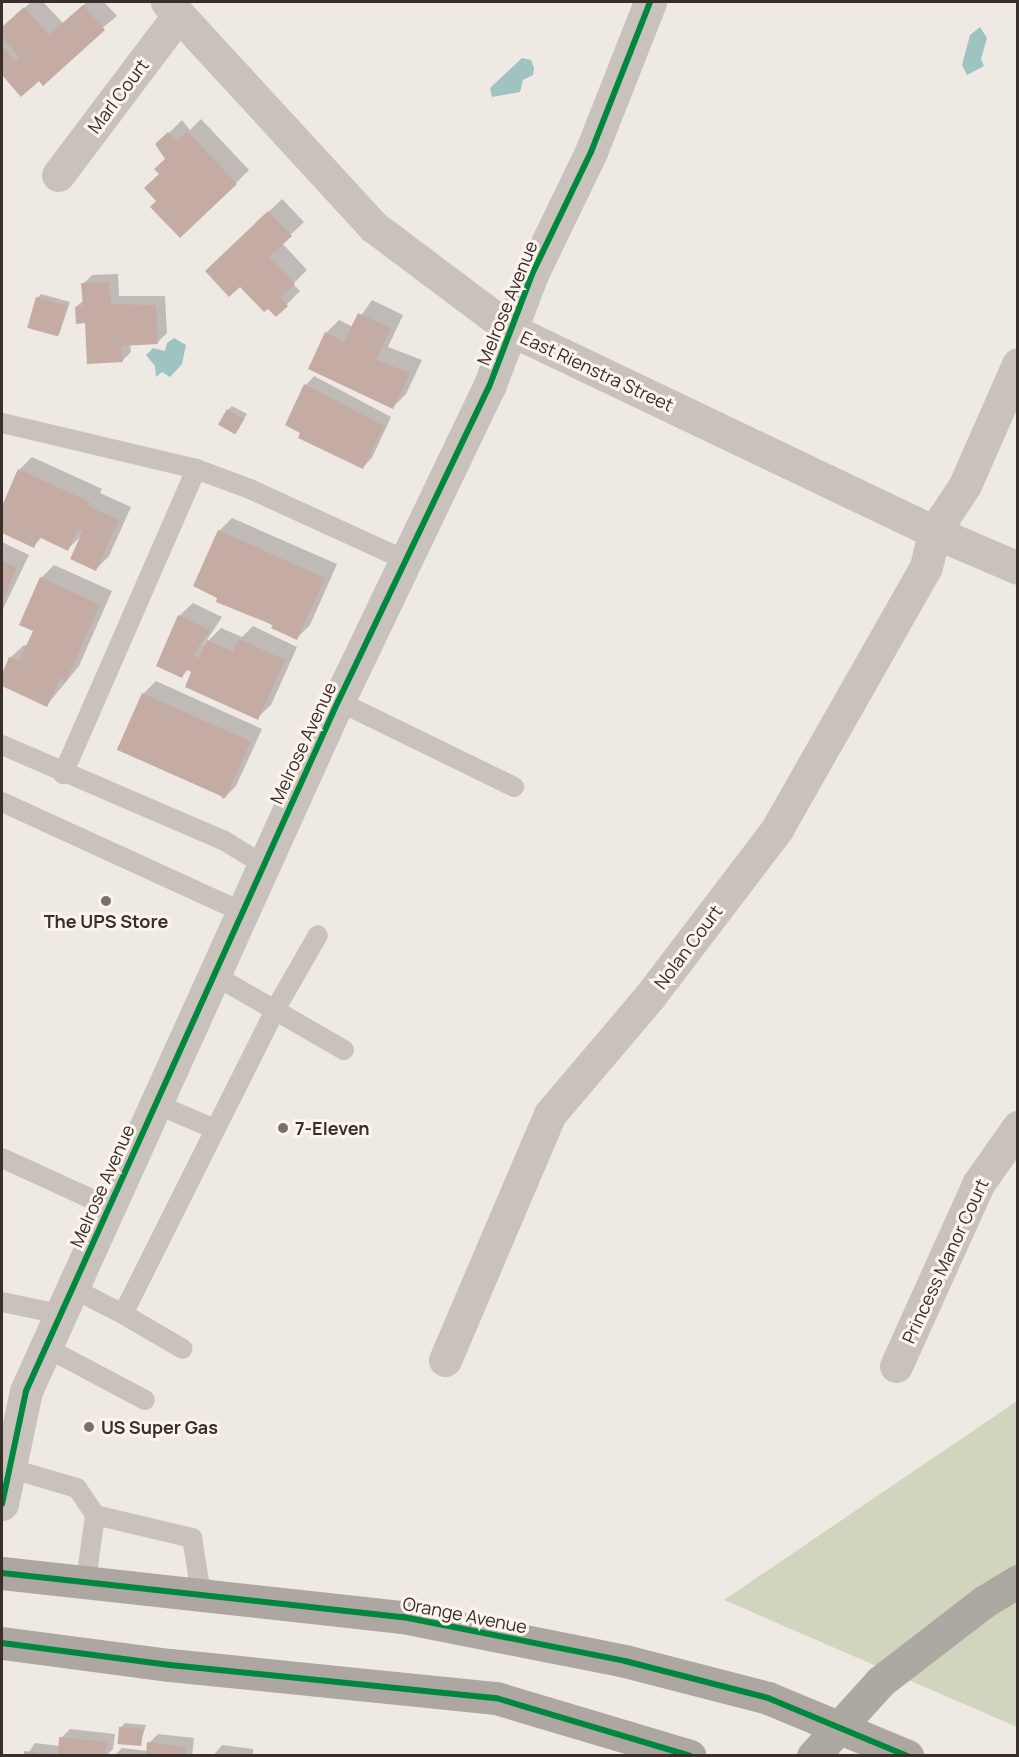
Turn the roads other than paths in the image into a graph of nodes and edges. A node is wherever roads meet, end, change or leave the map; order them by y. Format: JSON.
{"nodes":[{"id":1,"x":650,"y":2,"type":"edge"},
{"id":2,"x":172,"y":9,"type":"edge"},
{"id":3,"x":58,"y":175,"type":"dead end"},
{"id":4,"x":511,"y":330,"type":"junction"},
{"id":5,"x":1017,"y":364,"type":"edge"},
{"id":6,"x":2,"y":423,"type":"edge"},
{"id":7,"x":196,"y":469,"type":"junction"},
{"id":8,"x":934,"y":532,"type":"junction"},
{"id":9,"x":407,"y":561,"type":"junction"},
{"id":10,"x":1017,"y":568,"type":"edge"},
{"id":11,"x":338,"y":701,"type":"junction"},
{"id":12,"x":2,"y":745,"type":"edge"},
{"id":13,"x":63,"y":774,"type":"junction"},
{"id":14,"x":514,"y":787,"type":"dead end"},
{"id":15,"x":2,"y":802,"type":"edge"},
{"id":16,"x":264,"y":865,"type":"junction"},
{"id":17,"x":242,"y":912,"type":"junction"},
{"id":18,"x":318,"y":935,"type":"dead end"},
{"id":19,"x":214,"y":975,"type":"junction"},
{"id":20,"x":275,"y":1010,"type":"junction"},
{"id":21,"x":344,"y":1050,"type":"dead end"},
{"id":22,"x":156,"y":1104,"type":"junction"},
{"id":23,"x":1017,"y":1127,"type":"edge"},
{"id":24,"x":214,"y":1129,"type":"junction"},
{"id":25,"x":2,"y":1158,"type":"edge"},
{"id":26,"x":109,"y":1207,"type":"junction"},
{"id":27,"x":66,"y":1301,"type":"junction"},
{"id":28,"x":2,"y":1302,"type":"edge"},
{"id":29,"x":123,"y":1314,"type":"junction"},
{"id":30,"x":45,"y":1347,"type":"junction"},
{"id":31,"x":183,"y":1349,"type":"dead end"},
{"id":32,"x":445,"y":1360,"type":"dead end"},
{"id":33,"x":896,"y":1366,"type":"dead end"},
{"id":34,"x":144,"y":1400,"type":"dead end"},
{"id":35,"x":8,"y":1456,"type":"edge"},
{"id":36,"x":2,"y":1504,"type":"edge"},
{"id":37,"x":95,"y":1515,"type":"junction"},
{"id":38,"x":2,"y":1573,"type":"edge"},
{"id":39,"x":86,"y":1581,"type":"junction"},
{"id":40,"x":1017,"y":1581,"type":"edge"},
{"id":41,"x":201,"y":1593,"type":"junction"},
{"id":42,"x":2,"y":1643,"type":"edge"},
{"id":43,"x":839,"y":1726,"type":"junction"},
{"id":44,"x":690,"y":1755,"type":"edge"},
{"id":45,"x":813,"y":1755,"type":"edge"},
{"id":46,"x":907,"y":1755,"type":"edge"}],
"edges":[{"from":1,"to":4,"type":"street","name":"Melrose Avenue"},
{"from":2,"to":3,"type":"street","name":"Marl Court"},
{"from":2,"to":4,"type":"street","name":"East Rienstra Street"},
{"from":4,"to":8,"type":"street","name":"East Rienstra Street"},
{"from":4,"to":9,"type":"street","name":"Melrose Avenue"},
{"from":5,"to":8,"type":"street"},
{"from":6,"to":7,"type":"lane"},
{"from":7,"to":9,"type":"lane"},
{"from":7,"to":13,"type":"lane"},
{"from":8,"to":10,"type":"street","name":"East Rienstra Street"},
{"from":8,"to":32,"type":"street","name":"Nolan Court"},
{"from":9,"to":11,"type":"street","name":"Melrose Avenue"},
{"from":11,"to":14,"type":"lane"},
{"from":11,"to":16,"type":"street","name":"Melrose Avenue"},
{"from":12,"to":13,"type":"lane"},
{"from":13,"to":16,"type":"lane"},
{"from":15,"to":17,"type":"lane"},
{"from":16,"to":17,"type":"street","name":"Melrose Avenue"},
{"from":17,"to":19,"type":"street","name":"Melrose Avenue"},
{"from":18,"to":20,"type":"lane"},
{"from":19,"to":20,"type":"lane"},
{"from":19,"to":22,"type":"street","name":"Melrose Avenue"},
{"from":20,"to":21,"type":"lane"},
{"from":20,"to":24,"type":"lane"},
{"from":22,"to":24,"type":"lane"},
{"from":22,"to":26,"type":"street","name":"Melrose Avenue"},
{"from":23,"to":33,"type":"street","name":"Princess Manor Court"},
{"from":24,"to":29,"type":"lane"},
{"from":25,"to":26,"type":"lane"},
{"from":26,"to":27,"type":"street","name":"Melrose Avenue"},
{"from":27,"to":28,"type":"lane"},
{"from":27,"to":29,"type":"lane"},
{"from":27,"to":30,"type":"street","name":"Melrose Avenue"},
{"from":29,"to":31,"type":"lane"},
{"from":30,"to":34,"type":"lane"},
{"from":30,"to":35,"type":"street","name":"Melrose Avenue"},
{"from":35,"to":36,"type":"street","name":"Melrose Avenue"},
{"from":35,"to":37,"type":"lane"},
{"from":37,"to":39,"type":"lane"},
{"from":37,"to":41,"type":"lane"},
{"from":38,"to":39,"type":"main road","name":"Orange Avenue"},
{"from":39,"to":41,"type":"main road","name":"Orange Avenue"},
{"from":40,"to":43,"type":"highway"},
{"from":41,"to":43,"type":"main road","name":"Orange Avenue"},
{"from":42,"to":44,"type":"main road"},
{"from":43,"to":45,"type":"highway"},
{"from":43,"to":46,"type":"main road","name":"Orange Avenue"}]}
